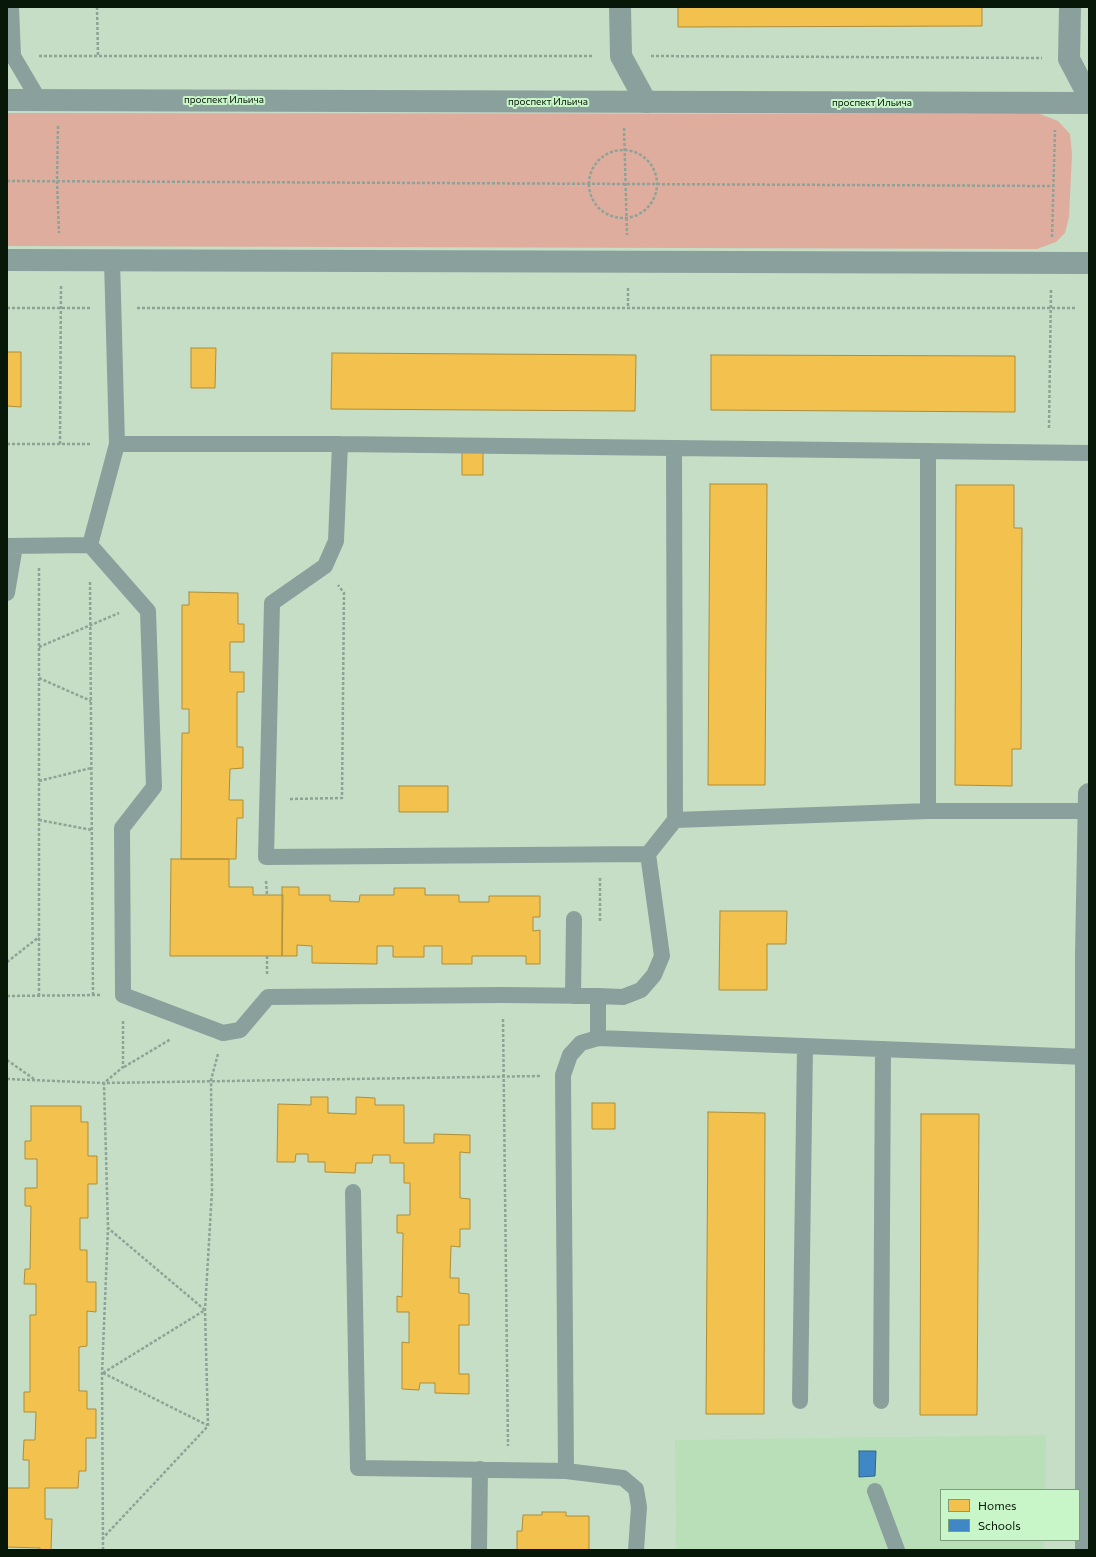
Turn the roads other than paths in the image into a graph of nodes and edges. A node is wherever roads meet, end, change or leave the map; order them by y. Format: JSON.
{"nodes":[{"id":1,"x":11,"y":7,"type":"edge"},
{"id":2,"x":620,"y":7,"type":"edge"},
{"id":3,"x":1070,"y":7,"type":"edge"},
{"id":4,"x":1089,"y":97,"type":"edge"},
{"id":5,"x":7,"y":100,"type":"edge"},
{"id":6,"x":39,"y":100,"type":"junction"},
{"id":7,"x":646,"y":102,"type":"junction"},
{"id":8,"x":1089,"y":103,"type":"edge"},
{"id":9,"x":7,"y":260,"type":"edge"},
{"id":10,"x":112,"y":260,"type":"junction"},
{"id":11,"x":1089,"y":263,"type":"edge"},
{"id":12,"x":117,"y":444,"type":"junction"},
{"id":13,"x":340,"y":444,"type":"junction"},
{"id":14,"x":674,"y":449,"type":"junction"},
{"id":15,"x":928,"y":451,"type":"junction"},
{"id":16,"x":1089,"y":453,"type":"edge"},
{"id":17,"x":90,"y":545,"type":"junction"},
{"id":18,"x":11,"y":546,"type":"edge"},
{"id":19,"x":7,"y":593,"type":"edge"},
{"id":20,"x":1089,"y":794,"type":"edge"},
{"id":21,"x":928,"y":811,"type":"junction"},
{"id":22,"x":1089,"y":811,"type":"edge"},
{"id":23,"x":675,"y":820,"type":"junction"},
{"id":24,"x":648,"y":854,"type":"junction"},
{"id":25,"x":574,"y":919,"type":"dead end"},
{"id":26,"x":1088,"y":954,"type":"edge"},
{"id":27,"x":573,"y":996,"type":"junction"},
{"id":28,"x":598,"y":996,"type":"junction"},
{"id":29,"x":598,"y":1038,"type":"junction"},
{"id":30,"x":804,"y":1046,"type":"junction"},
{"id":31,"x":883,"y":1049,"type":"junction"},
{"id":32,"x":1086,"y":1058,"type":"junction"},
{"id":33,"x":353,"y":1192,"type":"dead end"},
{"id":34,"x":800,"y":1401,"type":"dead end"},
{"id":35,"x":880,"y":1401,"type":"dead end"},
{"id":36,"x":480,"y":1469,"type":"junction"},
{"id":37,"x":566,"y":1471,"type":"junction"},
{"id":38,"x":875,"y":1492,"type":"dead end"},
{"id":39,"x":479,"y":1550,"type":"edge"},
{"id":40,"x":636,"y":1550,"type":"edge"},
{"id":41,"x":897,"y":1550,"type":"edge"},
{"id":42,"x":1086,"y":1550,"type":"edge"}],
"edges":[{"from":1,"to":6,"type":"lane"},
{"from":2,"to":7,"type":"street"},
{"from":3,"to":4,"type":"street"},
{"from":5,"to":6,"type":"street","name":"проспект Ильича"},
{"from":6,"to":7,"type":"street","name":"проспект Ильича"},
{"from":7,"to":8,"type":"street","name":"проспект Ильича"},
{"from":9,"to":10,"type":"street"},
{"from":10,"to":11,"type":"street"},
{"from":10,"to":12,"type":"lane"},
{"from":12,"to":13,"type":"lane"},
{"from":12,"to":17,"type":"lane"},
{"from":13,"to":14,"type":"lane"},
{"from":13,"to":24,"type":"lane"},
{"from":14,"to":15,"type":"lane"},
{"from":14,"to":23,"type":"lane"},
{"from":15,"to":16,"type":"lane"},
{"from":15,"to":21,"type":"lane"},
{"from":17,"to":18,"type":"lane"},
{"from":17,"to":27,"type":"lane"},
{"from":18,"to":19,"type":"lane"},
{"from":20,"to":22,"type":"street"},
{"from":21,"to":22,"type":"lane"},
{"from":21,"to":23,"type":"lane"},
{"from":22,"to":26,"type":"street"},
{"from":23,"to":24,"type":"lane"},
{"from":24,"to":28,"type":"lane"},
{"from":25,"to":27,"type":"lane"},
{"from":26,"to":32,"type":"street"},
{"from":27,"to":28,"type":"lane"},
{"from":28,"to":29,"type":"lane"},
{"from":29,"to":30,"type":"lane"},
{"from":29,"to":37,"type":"lane"},
{"from":30,"to":31,"type":"lane"},
{"from":30,"to":34,"type":"lane"},
{"from":31,"to":32,"type":"lane"},
{"from":31,"to":35,"type":"lane"},
{"from":32,"to":42,"type":"street"},
{"from":33,"to":36,"type":"lane"},
{"from":36,"to":37,"type":"lane"},
{"from":36,"to":39,"type":"lane"},
{"from":37,"to":40,"type":"lane"},
{"from":38,"to":41,"type":"lane"}]}
